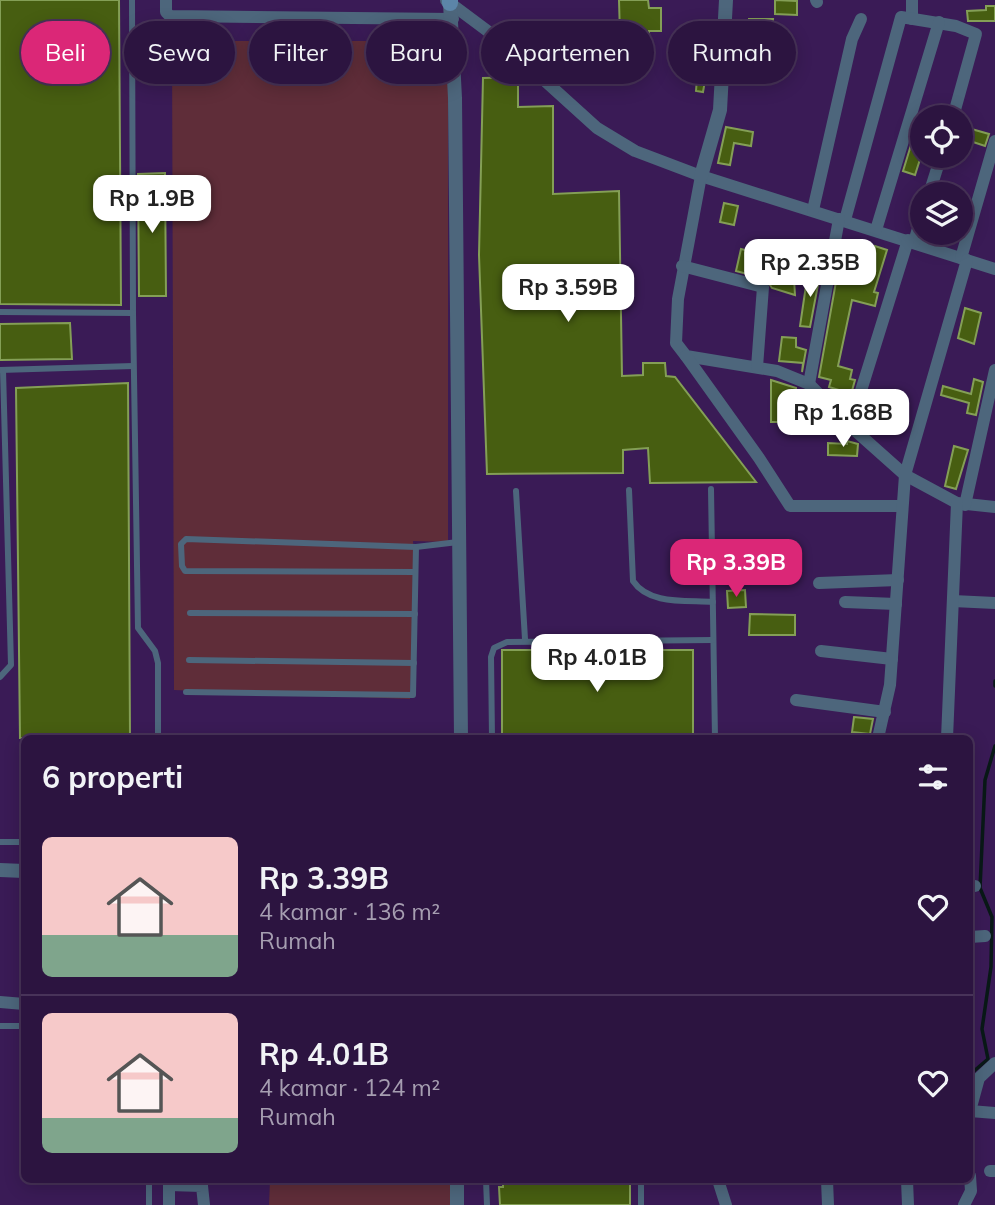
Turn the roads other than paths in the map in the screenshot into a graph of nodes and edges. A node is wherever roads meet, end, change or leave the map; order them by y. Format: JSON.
{"nodes":[{"id":1,"x":132,"y":0,"type":"edge"},
{"id":2,"x":166,"y":0,"type":"edge"},
{"id":3,"x":726,"y":0,"type":"edge"},
{"id":4,"x":912,"y":0,"type":"edge"},
{"id":5,"x":450,"y":6,"type":"edge"},
{"id":6,"x":861,"y":19,"type":"dead end"},
{"id":7,"x":912,"y":19,"type":"junction"},
{"id":8,"x":939,"y":22,"type":"junction"},
{"id":9,"x":914,"y":105,"type":"edge"},
{"id":10,"x":957,"y":105,"type":"edge"},
{"id":11,"x":910,"y":117,"type":"edge"},
{"id":12,"x":995,"y":141,"type":"edge"},
{"id":13,"x":701,"y":176,"type":"junction"},
{"id":14,"x":813,"y":210,"type":"junction"},
{"id":15,"x":842,"y":220,"type":"junction"},
{"id":16,"x":876,"y":230,"type":"junction"},
{"id":17,"x":910,"y":241,"type":"edge"},
{"id":18,"x":910,"y":244,"type":"edge"},
{"id":19,"x":923,"y":245,"type":"edge"},
{"id":20,"x":964,"y":259,"type":"junction"},
{"id":21,"x":682,"y":266,"type":"junction"},
{"id":22,"x":995,"y":269,"type":"edge"},
{"id":23,"x":0,"y":312,"type":"edge"},
{"id":24,"x":133,"y":313,"type":"junction"},
{"id":25,"x":686,"y":356,"type":"junction"},
{"id":26,"x":133,"y":366,"type":"junction"},
{"id":27,"x":757,"y":367,"type":"junction"},
{"id":28,"x":1,"y":370,"type":"edge"},
{"id":29,"x":995,"y":370,"type":"edge"},
{"id":30,"x":809,"y":384,"type":"junction"},
{"id":31,"x":850,"y":426,"type":"junction"},
{"id":32,"x":905,"y":475,"type":"junction"},
{"id":33,"x":710,"y":489,"type":"dead end"},
{"id":34,"x":629,"y":490,"type":"dead end"},
{"id":35,"x":516,"y":491,"type":"dead end"},
{"id":36,"x":961,"y":504,"type":"junction"},
{"id":37,"x":902,"y":506,"type":"junction"},
{"id":38,"x":995,"y":507,"type":"edge"},
{"id":39,"x":458,"y":542,"type":"junction"},
{"id":40,"x":416,"y":547,"type":"junction"},
{"id":41,"x":415,"y":572,"type":"junction"},
{"id":42,"x":898,"y":580,"type":"junction"},
{"id":43,"x":819,"y":583,"type":"dead end"},
{"id":44,"x":953,"y":601,"type":"junction"},
{"id":45,"x":713,"y":602,"type":"junction"},
{"id":46,"x":845,"y":602,"type":"dead end"},
{"id":47,"x":995,"y":603,"type":"edge"},
{"id":48,"x":896,"y":604,"type":"junction"},
{"id":49,"x":190,"y":613,"type":"dead end"},
{"id":50,"x":415,"y":614,"type":"junction"},
{"id":51,"x":525,"y":639,"type":"junction"},
{"id":52,"x":713,"y":640,"type":"junction"},
{"id":53,"x":821,"y":651,"type":"dead end"},
{"id":54,"x":892,"y":659,"type":"junction"},
{"id":55,"x":189,"y":660,"type":"dead end"},
{"id":56,"x":414,"y":663,"type":"junction"},
{"id":57,"x":0,"y":677,"type":"edge"},
{"id":58,"x":186,"y":692,"type":"dead end"},
{"id":59,"x":796,"y":700,"type":"dead end"},
{"id":60,"x":885,"y":712,"type":"junction"},
{"id":61,"x":158,"y":735,"type":"edge"},
{"id":62,"x":461,"y":735,"type":"edge"},
{"id":63,"x":492,"y":735,"type":"edge"},
{"id":64,"x":715,"y":735,"type":"edge"},
{"id":65,"x":879,"y":735,"type":"edge"},
{"id":66,"x":947,"y":735,"type":"edge"},
{"id":67,"x":0,"y":842,"type":"edge"},
{"id":68,"x":21,"y":842,"type":"edge"},
{"id":69,"x":0,"y":870,"type":"edge"},
{"id":70,"x":21,"y":871,"type":"edge"},
{"id":71,"x":985,"y":936,"type":"dead end"},
{"id":72,"x":973,"y":937,"type":"edge"},
{"id":73,"x":0,"y":1002,"type":"edge"},
{"id":74,"x":21,"y":1004,"type":"edge"},
{"id":75,"x":0,"y":1026,"type":"edge"},
{"id":76,"x":21,"y":1026,"type":"edge"},
{"id":77,"x":995,"y":1063,"type":"edge"},
{"id":78,"x":973,"y":1100,"type":"edge"},
{"id":79,"x":973,"y":1111,"type":"edge"},
{"id":80,"x":995,"y":1113,"type":"edge"},
{"id":81,"x":149,"y":1183,"type":"edge"},
{"id":82,"x":169,"y":1183,"type":"edge"},
{"id":83,"x":177,"y":1183,"type":"edge"},
{"id":84,"x":457,"y":1183,"type":"edge"},
{"id":85,"x":486,"y":1183,"type":"edge"},
{"id":86,"x":641,"y":1183,"type":"edge"},
{"id":87,"x":719,"y":1183,"type":"edge"},
{"id":88,"x":828,"y":1183,"type":"edge"},
{"id":89,"x":907,"y":1183,"type":"edge"},
{"id":90,"x":970,"y":1183,"type":"edge"},
{"id":91,"x":149,"y":1205,"type":"edge"},
{"id":92,"x":169,"y":1205,"type":"edge"},
{"id":93,"x":204,"y":1205,"type":"edge"},
{"id":94,"x":457,"y":1205,"type":"edge"},
{"id":95,"x":487,"y":1205,"type":"edge"},
{"id":96,"x":641,"y":1205,"type":"edge"},
{"id":97,"x":726,"y":1205,"type":"edge"},
{"id":98,"x":828,"y":1205,"type":"edge"},
{"id":99,"x":908,"y":1205,"type":"edge"},
{"id":100,"x":964,"y":1205,"type":"edge"}],
"edges":[{"from":1,"to":24,"type":"lane"},
{"from":2,"to":5,"type":"street"},
{"from":3,"to":13,"type":"street"},
{"from":4,"to":7,"type":"street"},
{"from":5,"to":13,"type":"street"},
{"from":5,"to":39,"type":"street"},
{"from":6,"to":14,"type":"street"},
{"from":7,"to":8,"type":"street"},
{"from":7,"to":15,"type":"street"},
{"from":8,"to":9,"type":"street"},
{"from":8,"to":10,"type":"street"},
{"from":11,"to":16,"type":"street"},
{"from":12,"to":20,"type":"street"},
{"from":13,"to":14,"type":"street"},
{"from":13,"to":21,"type":"street"},
{"from":14,"to":15,"type":"street"},
{"from":15,"to":16,"type":"street"},
{"from":15,"to":30,"type":"street"},
{"from":16,"to":17,"type":"street"},
{"from":18,"to":31,"type":"street"},
{"from":19,"to":20,"type":"street"},
{"from":20,"to":22,"type":"street"},
{"from":20,"to":32,"type":"street"},
{"from":21,"to":25,"type":"street"},
{"from":21,"to":27,"type":"street"},
{"from":23,"to":24,"type":"lane"},
{"from":24,"to":26,"type":"lane"},
{"from":25,"to":27,"type":"street"},
{"from":25,"to":37,"type":"street"},
{"from":26,"to":28,"type":"lane"},
{"from":26,"to":61,"type":"lane"},
{"from":27,"to":30,"type":"street"},
{"from":28,"to":57,"type":"lane"},
{"from":29,"to":36,"type":"street"},
{"from":30,"to":31,"type":"street"},
{"from":31,"to":32,"type":"street"},
{"from":32,"to":36,"type":"street"},
{"from":32,"to":37,"type":"street"},
{"from":33,"to":45,"type":"lane"},
{"from":34,"to":45,"type":"lane"},
{"from":35,"to":51,"type":"lane"},
{"from":36,"to":38,"type":"street"},
{"from":36,"to":44,"type":"street"},
{"from":37,"to":42,"type":"street"},
{"from":39,"to":40,"type":"lane"},
{"from":39,"to":62,"type":"street"},
{"from":40,"to":41,"type":"lane"},
{"from":40,"to":41,"type":"lane"},
{"from":41,"to":50,"type":"lane"},
{"from":42,"to":43,"type":"street"},
{"from":42,"to":48,"type":"street"},
{"from":44,"to":47,"type":"street"},
{"from":44,"to":66,"type":"street"},
{"from":45,"to":52,"type":"lane"},
{"from":46,"to":48,"type":"street"},
{"from":48,"to":54,"type":"street"},
{"from":49,"to":50,"type":"lane"},
{"from":50,"to":56,"type":"lane"},
{"from":51,"to":52,"type":"lane"},
{"from":51,"to":63,"type":"lane"},
{"from":52,"to":64,"type":"lane"},
{"from":53,"to":54,"type":"street"},
{"from":54,"to":60,"type":"street"},
{"from":55,"to":56,"type":"lane"},
{"from":56,"to":58,"type":"lane"},
{"from":59,"to":60,"type":"street"},
{"from":60,"to":65,"type":"street"},
{"from":67,"to":68,"type":"lane"},
{"from":69,"to":70,"type":"street"},
{"from":71,"to":72,"type":"street"},
{"from":73,"to":74,"type":"street"},
{"from":75,"to":76,"type":"lane"},
{"from":77,"to":78,"type":"street"},
{"from":79,"to":80,"type":"street"},
{"from":81,"to":91,"type":"lane"},
{"from":82,"to":92,"type":"street"},
{"from":83,"to":93,"type":"street"},
{"from":84,"to":94,"type":"street"},
{"from":85,"to":95,"type":"lane"},
{"from":86,"to":96,"type":"lane"},
{"from":87,"to":97,"type":"street"},
{"from":88,"to":98,"type":"street"},
{"from":89,"to":99,"type":"street"},
{"from":90,"to":100,"type":"street"}]}
